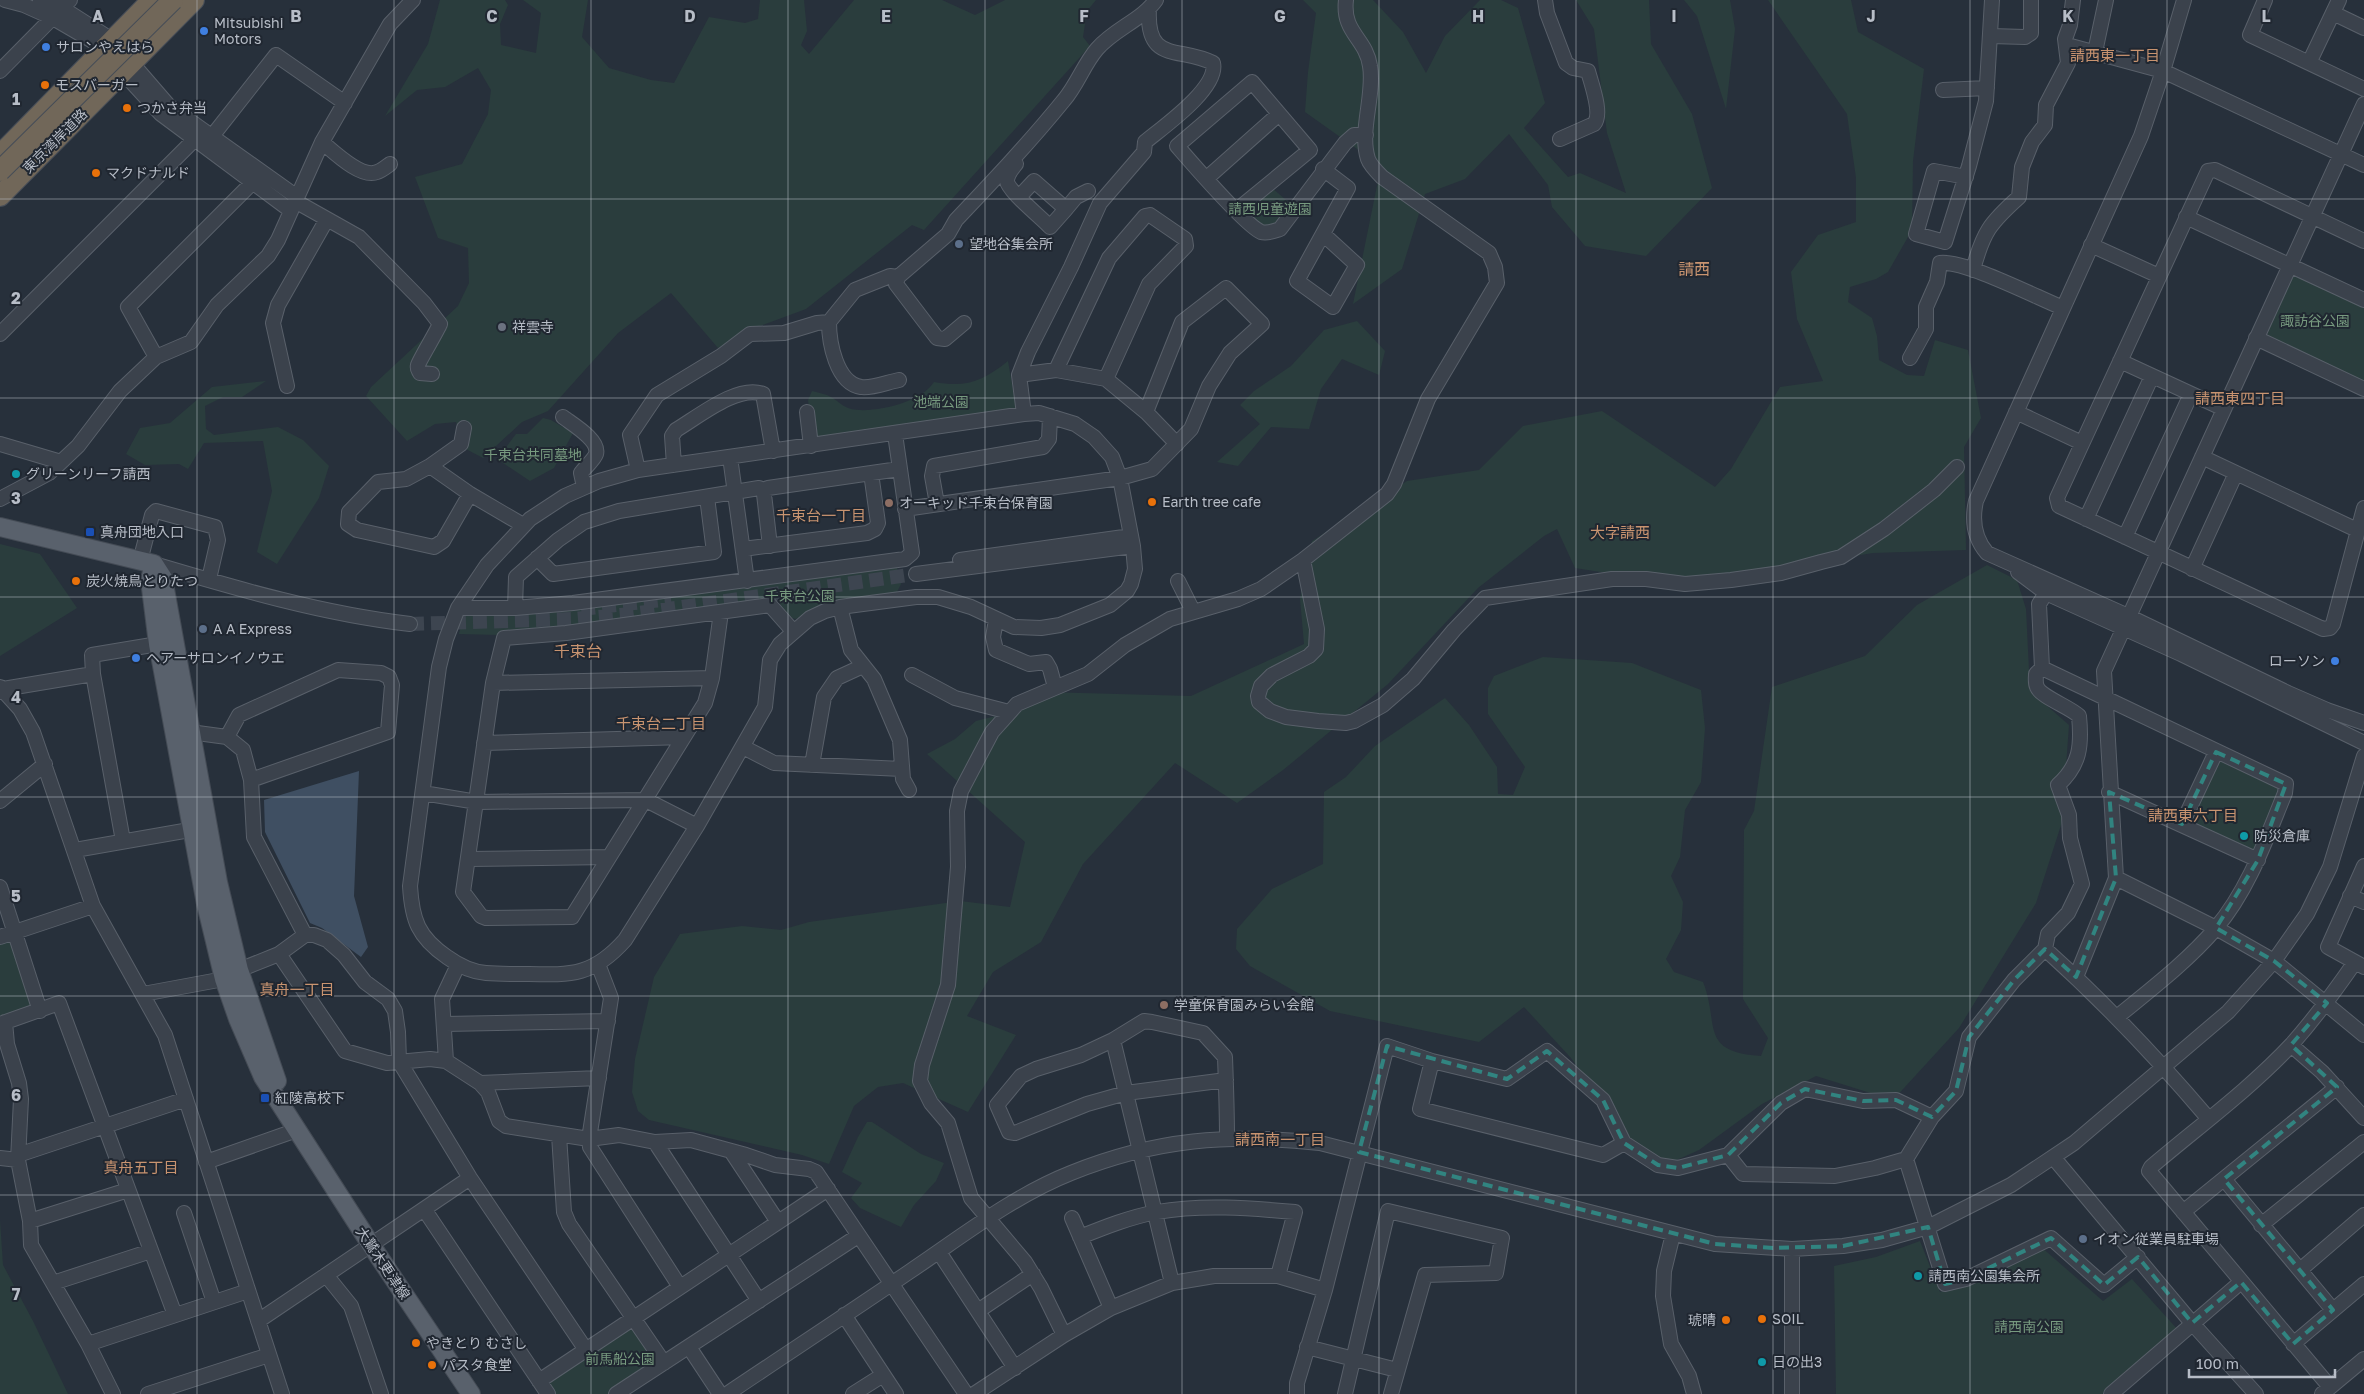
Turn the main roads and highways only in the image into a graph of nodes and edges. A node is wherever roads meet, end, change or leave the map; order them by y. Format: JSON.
{"nodes":[{"id":1,"x":148,"y":0,"type":"edge"},
{"id":2,"x":152,"y":0,"type":"edge"},
{"id":3,"x":173,"y":0,"type":"edge"},
{"id":4,"x":194,"y":0,"type":"edge"},
{"id":5,"x":107,"y":44,"type":"junction"},
{"id":6,"x":0,"y":155,"type":"edge"},
{"id":7,"x":0,"y":171,"type":"edge"},
{"id":8,"x":0,"y":196,"type":"edge"},
{"id":9,"x":0,"y":527,"type":"edge"},
{"id":10,"x":147,"y":563,"type":"junction"},
{"id":11,"x":200,"y":829,"type":"junction"},
{"id":12,"x":471,"y":1394,"type":"edge"}],
"edges":[{"from":1,"to":5,"type":"highway"},
{"from":2,"to":5,"type":"highway"},
{"from":3,"to":7,"type":"highway","name":"東京湾岸道路","bridge":true},
{"from":4,"to":8,"type":"highway","name":"東京湾岸道路"},
{"from":5,"to":6,"type":"highway"},
{"from":9,"to":10,"type":"main road"},
{"from":10,"to":11,"type":"main road"},
{"from":10,"to":11,"type":"main road"},
{"from":11,"to":12,"type":"main road","name":"大鷲木更津線"}]}
